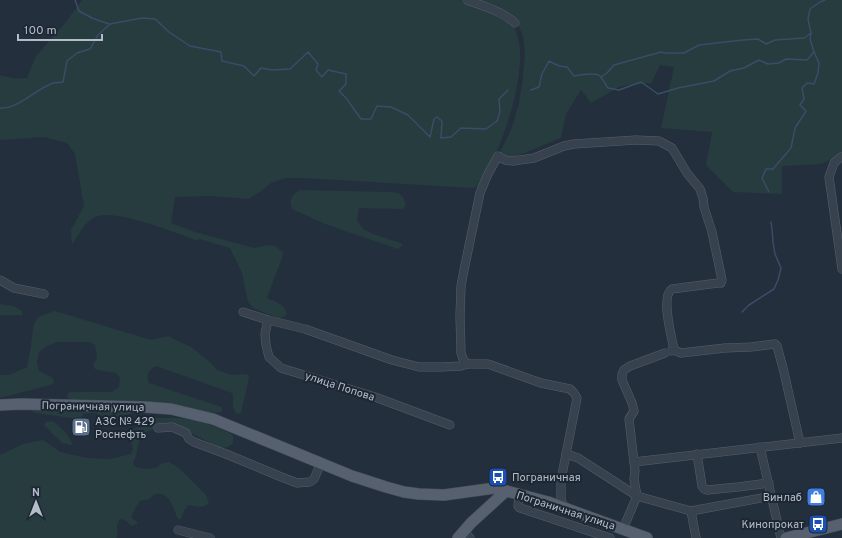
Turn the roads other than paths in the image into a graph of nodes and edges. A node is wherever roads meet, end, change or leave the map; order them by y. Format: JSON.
{"nodes":[{"id":1,"x":467,"y":0,"type":"edge"},
{"id":2,"x":515,"y":23,"type":"dead end"},
{"id":3,"x":842,"y":157,"type":"edge"},
{"id":4,"x":842,"y":269,"type":"edge"},
{"id":5,"x":0,"y":280,"type":"edge"},
{"id":6,"x":44,"y":294,"type":"dead end"},
{"id":7,"x":243,"y":312,"type":"dead end"},
{"id":8,"x":268,"y":320,"type":"junction"},
{"id":9,"x":670,"y":351,"type":"junction"},
{"id":10,"x":467,"y":364,"type":"junction"},
{"id":11,"x":0,"y":405,"type":"edge"},
{"id":12,"x":450,"y":425,"type":"dead end"},
{"id":13,"x":158,"y":428,"type":"dead end"},
{"id":14,"x":842,"y":438,"type":"edge"},
{"id":15,"x":800,"y":443,"type":"junction"},
{"id":16,"x":760,"y":447,"type":"junction"},
{"id":17,"x":566,"y":454,"type":"junction"},
{"id":18,"x":697,"y":454,"type":"junction"},
{"id":19,"x":634,"y":462,"type":"junction"},
{"id":20,"x":321,"y":463,"type":"junction"},
{"id":21,"x":768,"y":482,"type":"junction"},
{"id":22,"x":506,"y":491,"type":"junction"},
{"id":23,"x":519,"y":494,"type":"junction"},
{"id":24,"x":637,"y":496,"type":"junction"},
{"id":25,"x":772,"y":496,"type":"junction"},
{"id":26,"x":564,"y":507,"type":"junction"},
{"id":27,"x":691,"y":511,"type":"junction"},
{"id":28,"x":842,"y":524,"type":"edge"},
{"id":29,"x":623,"y":529,"type":"junction"},
{"id":30,"x":178,"y":530,"type":"dead end"},
{"id":31,"x":464,"y":536,"type":"edge"},
{"id":32,"x":210,"y":538,"type":"edge"},
{"id":33,"x":610,"y":538,"type":"edge"},
{"id":34,"x":647,"y":538,"type":"edge"},
{"id":35,"x":696,"y":538,"type":"edge"},
{"id":36,"x":781,"y":538,"type":"edge"},
{"id":37,"x":786,"y":538,"type":"edge"}],
"edges":[{"from":1,"to":2,"type":"street"},
{"from":3,"to":4,"type":"street"},
{"from":5,"to":6,"type":"street"},
{"from":7,"to":8,"type":"street"},
{"from":8,"to":10,"type":"street"},
{"from":8,"to":12,"type":"street","name":"улица Попова"},
{"from":9,"to":10,"type":"street"},
{"from":9,"to":15,"type":"street"},
{"from":9,"to":19,"type":"street"},
{"from":10,"to":17,"type":"street"},
{"from":11,"to":20,"type":"main road","name":"Пограничная улица"},
{"from":13,"to":20,"type":"street"},
{"from":14,"to":15,"type":"street"},
{"from":15,"to":16,"type":"street"},
{"from":16,"to":18,"type":"street"},
{"from":16,"to":21,"type":"street"},
{"from":17,"to":24,"type":"street"},
{"from":17,"to":26,"type":"street"},
{"from":18,"to":19,"type":"street"},
{"from":18,"to":21,"type":"street"},
{"from":19,"to":24,"type":"street"},
{"from":20,"to":22,"type":"main road","name":"Пограничная улица"},
{"from":21,"to":25,"type":"street"},
{"from":22,"to":23,"type":"main road","name":"Пограничная улица"},
{"from":22,"to":31,"type":"main road"},
{"from":23,"to":26,"type":"main road","name":"Пограничная улица"},
{"from":23,"to":33,"type":"street"},
{"from":24,"to":27,"type":"street"},
{"from":24,"to":29,"type":"street"},
{"from":25,"to":27,"type":"street"},
{"from":25,"to":36,"type":"street"},
{"from":26,"to":29,"type":"main road","name":"Пограничная улица"},
{"from":27,"to":35,"type":"street"},
{"from":28,"to":37,"type":"main road"},
{"from":29,"to":34,"type":"main road","name":"Пограничная улица"},
{"from":30,"to":32,"type":"street"}]}
